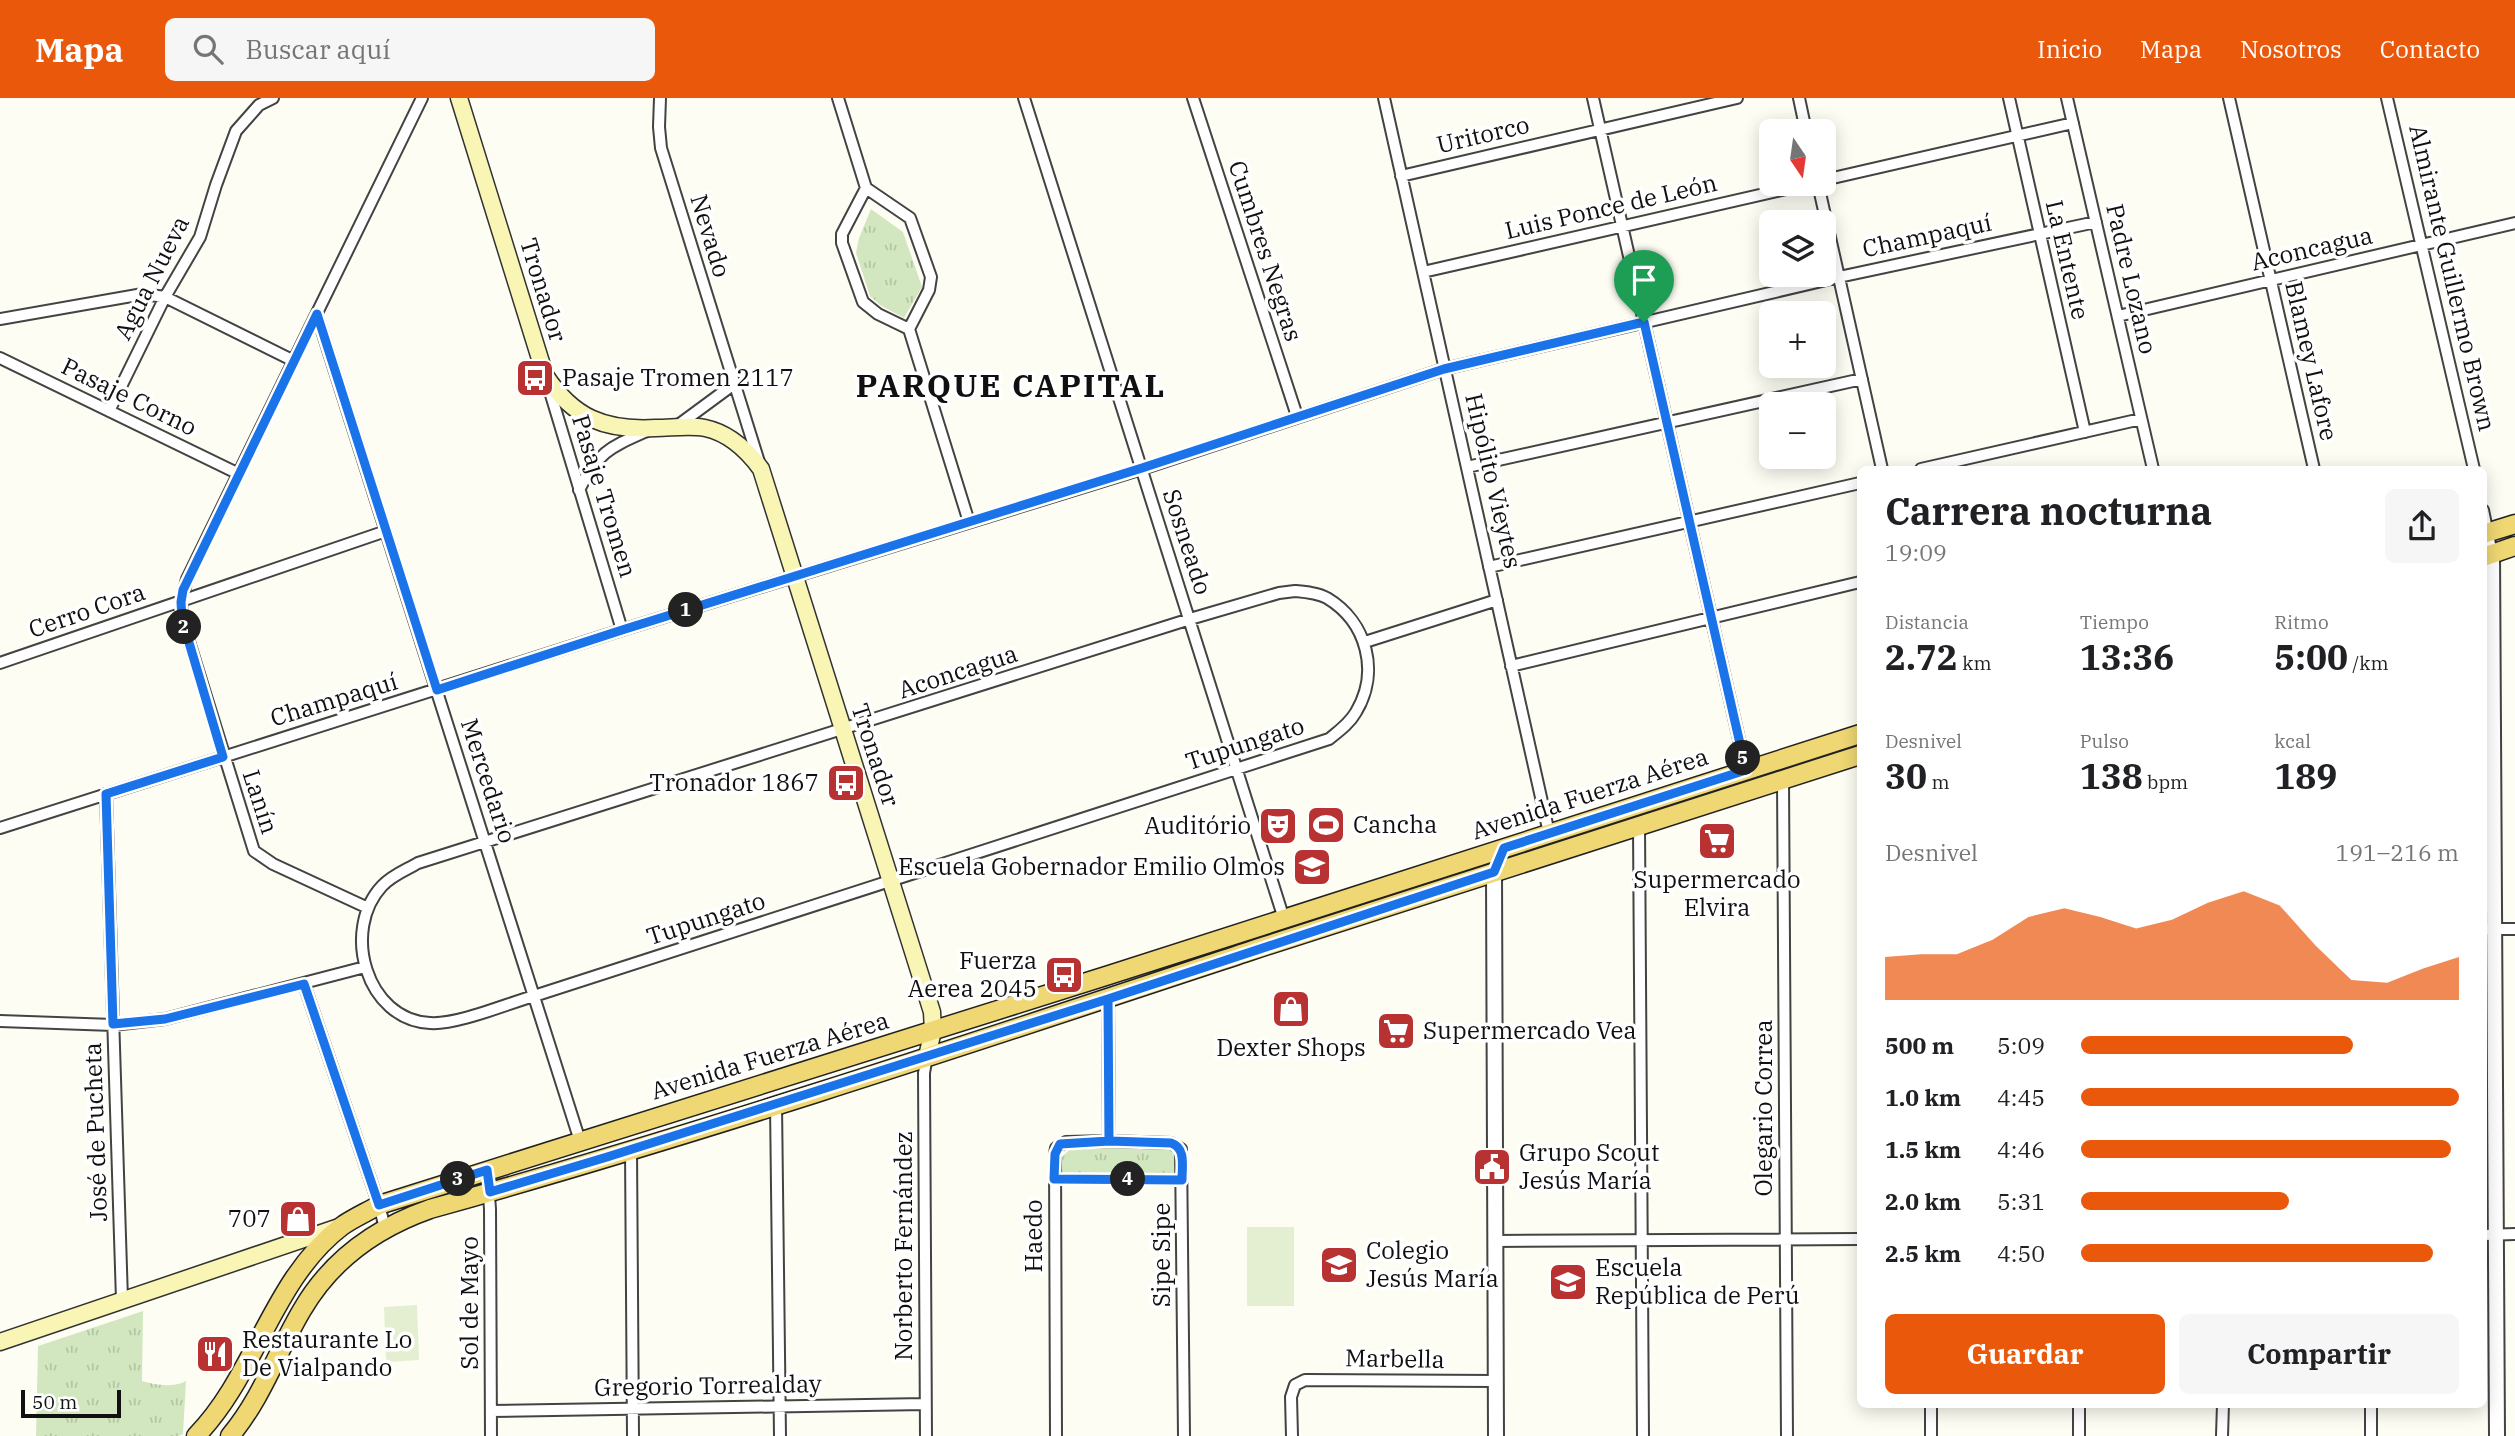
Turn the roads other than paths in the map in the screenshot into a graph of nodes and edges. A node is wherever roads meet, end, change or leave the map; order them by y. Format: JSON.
{"nodes":[{"id":1,"x":273,"y":98,"type":"edge"},
{"id":2,"x":422,"y":98,"type":"edge"},
{"id":3,"x":459,"y":98,"type":"edge"},
{"id":4,"x":660,"y":98,"type":"edge"},
{"id":5,"x":838,"y":98,"type":"edge"},
{"id":6,"x":1024,"y":98,"type":"edge"},
{"id":7,"x":1193,"y":98,"type":"edge"},
{"id":8,"x":1384,"y":98,"type":"edge"},
{"id":9,"x":1593,"y":98,"type":"edge"},
{"id":10,"x":1737,"y":98,"type":"edge"},
{"id":11,"x":1799,"y":98,"type":"edge"},
{"id":12,"x":2010,"y":98,"type":"edge"},
{"id":13,"x":2067,"y":98,"type":"edge"},
{"id":14,"x":2229,"y":98,"type":"edge"},
{"id":15,"x":2387,"y":98,"type":"edge"},
{"id":16,"x":1804,"y":119,"type":"edge"},
{"id":17,"x":2073,"y":123,"type":"junction"},
{"id":18,"x":1600,"y":130,"type":"junction"},
{"id":19,"x":2018,"y":136,"type":"junction"},
{"id":20,"x":1401,"y":176,"type":"junction"},
{"id":21,"x":1836,"y":177,"type":"edge"},
{"id":22,"x":866,"y":188,"type":"junction"},
{"id":23,"x":1759,"y":195,"type":"edge"},
{"id":24,"x":1821,"y":196,"type":"edge"},
{"id":25,"x":2096,"y":222,"type":"junction"},
{"id":26,"x":2515,"y":223,"type":"edge"},
{"id":27,"x":1622,"y":226,"type":"junction"},
{"id":28,"x":2039,"y":234,"type":"junction"},
{"id":29,"x":2421,"y":245,"type":"junction"},
{"id":30,"x":1423,"y":272,"type":"junction"},
{"id":31,"x":1839,"y":277,"type":"junction"},
{"id":32,"x":2271,"y":280,"type":"junction"},
{"id":33,"x":165,"y":297,"type":"junction"},
{"id":34,"x":317,"y":314,"type":"junction"},
{"id":35,"x":2118,"y":316,"type":"junction"},
{"id":36,"x":0,"y":319,"type":"edge"},
{"id":37,"x":1644,"y":322,"type":"junction"},
{"id":38,"x":909,"y":329,"type":"junction"},
{"id":39,"x":0,"y":358,"type":"edge"},
{"id":40,"x":294,"y":361,"type":"junction"},
{"id":41,"x":1444,"y":369,"type":"junction"},
{"id":42,"x":545,"y":375,"type":"junction"},
{"id":43,"x":1862,"y":379,"type":"junction"},
{"id":44,"x":734,"y":384,"type":"junction"},
{"id":45,"x":109,"y":411,"type":"junction"},
{"id":46,"x":1297,"y":416,"type":"junction"},
{"id":47,"x":2141,"y":419,"type":"junction"},
{"id":48,"x":1667,"y":422,"type":"junction"},
{"id":49,"x":675,"y":427,"type":"junction"},
{"id":50,"x":652,"y":429,"type":"junction"},
{"id":51,"x":2085,"y":432,"type":"junction"},
{"id":52,"x":1881,"y":466,"type":"edge"},
{"id":53,"x":1934,"y":466,"type":"edge"},
{"id":54,"x":2152,"y":466,"type":"edge"},
{"id":55,"x":2313,"y":466,"type":"edge"},
{"id":56,"x":2473,"y":466,"type":"edge"},
{"id":57,"x":1466,"y":467,"type":"junction"},
{"id":58,"x":761,"y":468,"type":"junction"},
{"id":59,"x":1142,"y":468,"type":"junction"},
{"id":60,"x":239,"y":474,"type":"junction"},
{"id":61,"x":1857,"y":484,"type":"edge"},
{"id":62,"x":579,"y":489,"type":"junction"},
{"id":63,"x":1689,"y":521,"type":"junction"},
{"id":64,"x":969,"y":522,"type":"junction"},
{"id":65,"x":2515,"y":524,"type":"edge"},
{"id":66,"x":386,"y":531,"type":"junction"},
{"id":67,"x":2487,"y":533,"type":"edge"},
{"id":68,"x":2515,"y":546,"type":"edge"},
{"id":69,"x":2487,"y":556,"type":"edge"},
{"id":70,"x":1489,"y":566,"type":"junction"},
{"id":71,"x":795,"y":576,"type":"junction"},
{"id":72,"x":1857,"y":583,"type":"edge"},
{"id":73,"x":1497,"y":600,"type":"junction"},
{"id":74,"x":181,"y":602,"type":"junction"},
{"id":75,"x":1712,"y":617,"type":"junction"},
{"id":76,"x":1190,"y":619,"type":"junction"},
{"id":77,"x":622,"y":630,"type":"junction"},
{"id":78,"x":1365,"y":642,"type":"junction"},
{"id":79,"x":0,"y":663,"type":"edge"},
{"id":80,"x":1511,"y":666,"type":"junction"},
{"id":81,"x":437,"y":690,"type":"junction"},
{"id":82,"x":844,"y":730,"type":"junction"},
{"id":83,"x":1857,"y":735,"type":"edge"},
{"id":84,"x":1857,"y":756,"type":"edge"},
{"id":85,"x":223,"y":757,"type":"junction"},
{"id":86,"x":1237,"y":769,"type":"junction"},
{"id":87,"x":1746,"y":770,"type":"junction"},
{"id":88,"x":1783,"y":780,"type":"junction"},
{"id":89,"x":106,"y":794,"type":"junction"},
{"id":90,"x":1639,"y":826,"type":"junction"},
{"id":91,"x":0,"y":828,"type":"edge"},
{"id":92,"x":1549,"y":833,"type":"junction"},
{"id":93,"x":485,"y":842,"type":"junction"},
{"id":94,"x":1504,"y":848,"type":"junction"},
{"id":95,"x":1494,"y":872,"type":"junction"},
{"id":96,"x":892,"y":881,"type":"junction"},
{"id":97,"x":368,"y":908,"type":"junction"},
{"id":98,"x":1284,"y":919,"type":"junction"},
{"id":99,"x":2489,"y":929,"type":"edge"},
{"id":100,"x":2515,"y":929,"type":"edge"},
{"id":101,"x":365,"y":967,"type":"junction"},
{"id":102,"x":304,"y":984,"type":"junction"},
{"id":103,"x":534,"y":996,"type":"junction"},
{"id":104,"x":1108,"y":999,"type":"junction"},
{"id":105,"x":0,"y":1021,"type":"edge"},
{"id":106,"x":113,"y":1024,"type":"junction"},
{"id":107,"x":933,"y":1031,"type":"junction"},
{"id":108,"x":927,"y":1056,"type":"junction"},
{"id":109,"x":776,"y":1104,"type":"junction"},
{"id":110,"x":580,"y":1141,"type":"junction"},
{"id":111,"x":1109,"y":1141,"type":"junction"},
{"id":112,"x":631,"y":1149,"type":"junction"},
{"id":113,"x":487,"y":1170,"type":"junction"},
{"id":114,"x":1054,"y":1179,"type":"junction"},
{"id":115,"x":1182,"y":1180,"type":"junction"},
{"id":116,"x":490,"y":1192,"type":"junction"},
{"id":117,"x":379,"y":1205,"type":"junction"},
{"id":118,"x":342,"y":1226,"type":"junction"},
{"id":119,"x":385,"y":1228,"type":"junction"},
{"id":120,"x":2515,"y":1234,"type":"edge"},
{"id":121,"x":2489,"y":1235,"type":"edge"},
{"id":122,"x":1786,"y":1239,"type":"junction"},
{"id":123,"x":1857,"y":1239,"type":"edge"},
{"id":124,"x":1642,"y":1240,"type":"junction"},
{"id":125,"x":1495,"y":1241,"type":"junction"},
{"id":126,"x":122,"y":1300,"type":"junction"},
{"id":127,"x":0,"y":1342,"type":"edge"},
{"id":128,"x":1495,"y":1381,"type":"junction"},
{"id":129,"x":925,"y":1404,"type":"junction"},
{"id":130,"x":780,"y":1406,"type":"junction"},
{"id":131,"x":1931,"y":1408,"type":"edge"},
{"id":132,"x":2079,"y":1408,"type":"edge"},
{"id":133,"x":2222,"y":1408,"type":"edge"},
{"id":134,"x":2371,"y":1408,"type":"edge"},
{"id":135,"x":633,"y":1409,"type":"junction"},
{"id":136,"x":491,"y":1411,"type":"junction"},
{"id":137,"x":196,"y":1436,"type":"edge"},
{"id":138,"x":230,"y":1436,"type":"edge"},
{"id":139,"x":491,"y":1436,"type":"edge"},
{"id":140,"x":633,"y":1436,"type":"edge"},
{"id":141,"x":780,"y":1436,"type":"edge"},
{"id":142,"x":926,"y":1436,"type":"edge"},
{"id":143,"x":1056,"y":1436,"type":"edge"},
{"id":144,"x":1184,"y":1436,"type":"edge"},
{"id":145,"x":1292,"y":1436,"type":"edge"},
{"id":146,"x":1496,"y":1436,"type":"edge"},
{"id":147,"x":1643,"y":1436,"type":"edge"},
{"id":148,"x":1787,"y":1436,"type":"edge"},
{"id":149,"x":1931,"y":1436,"type":"edge"},
{"id":150,"x":2079,"y":1436,"type":"edge"},
{"id":151,"x":2222,"y":1436,"type":"edge"},
{"id":152,"x":2371,"y":1436,"type":"edge"},
{"id":153,"x":2497,"y":1436,"type":"edge"}],
"edges":[{"from":1,"to":33,"type":"street","name":"Agua Nueva"},
{"from":2,"to":34,"type":"street"},
{"from":3,"to":42,"type":"main road","name":"Tronador"},
{"from":4,"to":44,"type":"street","name":"Nevado"},
{"from":5,"to":22,"type":"street"},
{"from":6,"to":59,"type":"street","name":"Sosneado"},
{"from":7,"to":46,"type":"street","name":"Cumbres Negras"},
{"from":8,"to":20,"type":"street","name":"Hipólito Vieytes"},
{"from":9,"to":18,"type":"street"},
{"from":10,"to":18,"type":"street","name":"Uritorco"},
{"from":11,"to":16,"type":"street"},
{"from":12,"to":19,"type":"street","name":"La Entente"},
{"from":13,"to":17,"type":"street","name":"Padre Lozano"},
{"from":14,"to":32,"type":"street","name":"Blamey Lafore"},
{"from":15,"to":29,"type":"street","name":"Almirante Guillermo Brown"},
{"from":17,"to":19,"type":"street"},
{"from":17,"to":25,"type":"street","name":"Padre Lozano"},
{"from":18,"to":20,"type":"street","name":"Uritorco"},
{"from":18,"to":27,"type":"street"},
{"from":19,"to":21,"type":"street"},
{"from":19,"to":28,"type":"street","name":"La Entente"},
{"from":20,"to":30,"type":"street","name":"Hipólito Vieytes"},
{"from":22,"to":38,"type":"street"},
{"from":22,"to":38,"type":"street"},
{"from":23,"to":27,"type":"street","name":"Luis Ponce de León"},
{"from":24,"to":31,"type":"street"},
{"from":25,"to":28,"type":"street","name":"Champaquí"},
{"from":25,"to":35,"type":"street","name":"Padre Lozano"},
{"from":26,"to":29,"type":"street","name":"Aconcagua"},
{"from":27,"to":30,"type":"street","name":"Luis Ponce de León"},
{"from":27,"to":37,"type":"street"},
{"from":28,"to":31,"type":"street","name":"Champaquí"},
{"from":28,"to":51,"type":"street","name":"La Entente"},
{"from":29,"to":32,"type":"street","name":"Aconcagua"},
{"from":29,"to":56,"type":"street","name":"Almirante Guillermo Brown"},
{"from":30,"to":41,"type":"street","name":"Hipólito Vieytes"},
{"from":31,"to":37,"type":"street","name":"Champaquí"},
{"from":31,"to":43,"type":"street"},
{"from":32,"to":35,"type":"street","name":"Aconcagua"},
{"from":32,"to":55,"type":"street","name":"Blamey Lafore"},
{"from":33,"to":36,"type":"street"},
{"from":33,"to":40,"type":"street"},
{"from":33,"to":45,"type":"street","name":"Agua Nueva"},
{"from":34,"to":40,"type":"street"},
{"from":34,"to":66,"type":"street","name":"Mercedario"},
{"from":35,"to":47,"type":"street","name":"Padre Lozano"},
{"from":37,"to":41,"type":"street","name":"Champaquí"},
{"from":37,"to":48,"type":"street"},
{"from":38,"to":64,"type":"street"},
{"from":39,"to":45,"type":"street","name":"Pasaje Corno"},
{"from":40,"to":60,"type":"street"},
{"from":41,"to":46,"type":"street","name":"Champaquí"},
{"from":41,"to":57,"type":"street","name":"Hipólito Vieytes"},
{"from":42,"to":50,"type":"main road","name":"Tronador"},
{"from":42,"to":62,"type":"street","name":"Pasaje Tromen"},
{"from":43,"to":48,"type":"street"},
{"from":43,"to":52,"type":"street"},
{"from":44,"to":49,"type":"street"},
{"from":44,"to":58,"type":"street","name":"Tronador"},
{"from":45,"to":60,"type":"street","name":"Pasaje Corno"},
{"from":46,"to":59,"type":"street","name":"Champaquí"},
{"from":47,"to":51,"type":"street"},
{"from":47,"to":54,"type":"street","name":"Padre Lozano"},
{"from":48,"to":57,"type":"street"},
{"from":48,"to":63,"type":"street"},
{"from":49,"to":50,"type":"main road","name":"Tronador"},
{"from":49,"to":58,"type":"main road","name":"Tronador"},
{"from":50,"to":62,"type":"street","name":"Tronador"},
{"from":51,"to":53,"type":"street"},
{"from":57,"to":70,"type":"street","name":"Hipólito Vieytes"},
{"from":58,"to":71,"type":"main road","name":"Tronador"},
{"from":59,"to":64,"type":"street","name":"Champaquí"},
{"from":59,"to":76,"type":"street","name":"Sosneado"},
{"from":60,"to":74,"type":"street"},
{"from":61,"to":63,"type":"street"},
{"from":62,"to":77,"type":"street","name":"Pasaje Tromen"},
{"from":63,"to":70,"type":"street"},
{"from":63,"to":75,"type":"street"},
{"from":64,"to":71,"type":"street","name":"Champaquí"},
{"from":65,"to":67,"type":"main road"},
{"from":66,"to":74,"type":"street","name":"Cerro Cora"},
{"from":66,"to":81,"type":"street","name":"Mercedario"},
{"from":68,"to":69,"type":"main road"},
{"from":69,"to":99,"type":"street"},
{"from":70,"to":73,"type":"street","name":"Hipólito Vieytes"},
{"from":71,"to":77,"type":"street","name":"Champaquí"},
{"from":71,"to":82,"type":"main road","name":"Tronador"},
{"from":72,"to":75,"type":"street"},
{"from":73,"to":78,"type":"street"},
{"from":73,"to":80,"type":"street","name":"Hipólito Vieytes"},
{"from":74,"to":79,"type":"street","name":"Cerro Cora"},
{"from":74,"to":85,"type":"street","name":"Lanín"},
{"from":75,"to":80,"type":"street"},
{"from":75,"to":87,"type":"street"},
{"from":76,"to":78,"type":"street","name":"Aconcagua"},
{"from":76,"to":82,"type":"street","name":"Aconcagua"},
{"from":76,"to":86,"type":"street","name":"Sosneado"},
{"from":77,"to":81,"type":"street","name":"Champaquí"},
{"from":78,"to":86,"type":"street","name":"Tupungato"},
{"from":80,"to":92,"type":"street","name":"Hipólito Vieytes"},
{"from":81,"to":85,"type":"street","name":"Champaquí"},
{"from":81,"to":93,"type":"street","name":"Mercedario"},
{"from":82,"to":93,"type":"street","name":"Aconcagua"},
{"from":82,"to":96,"type":"main road","name":"Tronador"},
{"from":83,"to":87,"type":"main road","name":"Avenida Fuerza Aérea"},
{"from":84,"to":88,"type":"main road","name":"Avenida Fuerza Aérea"},
{"from":85,"to":89,"type":"street","name":"Champaquí"},
{"from":85,"to":97,"type":"street","name":"Lanín"},
{"from":86,"to":96,"type":"street","name":"Tupungato"},
{"from":86,"to":98,"type":"street","name":"Sosneado"},
{"from":87,"to":92,"type":"main road","name":"Avenida Fuerza Aérea"},
{"from":88,"to":90,"type":"main road","name":"Avenida Fuerza Aérea"},
{"from":88,"to":122,"type":"street","name":"Olegario Correa"},
{"from":89,"to":91,"type":"street","name":"Champaquí"},
{"from":89,"to":106,"type":"street","name":"José de Pucheta"},
{"from":90,"to":95,"type":"main road","name":"Avenida Fuerza Aérea"},
{"from":90,"to":124,"type":"street"},
{"from":92,"to":94,"type":"main road","name":"Avenida Fuerza Aérea"},
{"from":93,"to":97,"type":"street","name":"Aconcagua"},
{"from":93,"to":103,"type":"street","name":"Mercedario"},
{"from":94,"to":95,"type":"street"},
{"from":94,"to":98,"type":"main road","name":"Avenida Fuerza Aérea"},
{"from":95,"to":104,"type":"main road","name":"Avenida Fuerza Aérea"},
{"from":95,"to":125,"type":"street"},
{"from":96,"to":103,"type":"street","name":"Tupungato"},
{"from":96,"to":107,"type":"main road","name":"Tronador"},
{"from":97,"to":101,"type":"street","name":"Aconcagua"},
{"from":98,"to":107,"type":"main road","name":"Avenida Fuerza Aérea"},
{"from":99,"to":100,"type":"street"},
{"from":99,"to":121,"type":"street"},
{"from":101,"to":102,"type":"street"},
{"from":101,"to":103,"type":"street","name":"Tupungato"},
{"from":102,"to":106,"type":"street"},
{"from":102,"to":117,"type":"street"},
{"from":103,"to":110,"type":"street","name":"Mercedario"},
{"from":104,"to":108,"type":"main road","name":"Avenida Fuerza Aérea"},
{"from":104,"to":111,"type":"street"},
{"from":105,"to":106,"type":"street"},
{"from":106,"to":126,"type":"street","name":"José de Pucheta"},
{"from":107,"to":108,"type":"main road","name":"Tronador"},
{"from":107,"to":110,"type":"main road","name":"Avenida Fuerza Aérea"},
{"from":108,"to":109,"type":"main road","name":"Avenida Fuerza Aérea"},
{"from":108,"to":129,"type":"street","name":"Norberto Fernández"},
{"from":109,"to":112,"type":"main road","name":"Avenida Fuerza Aérea"},
{"from":109,"to":130,"type":"street"},
{"from":110,"to":113,"type":"main road","name":"Avenida Fuerza Aérea"},
{"from":111,"to":114,"type":"street","name":"Haedo"},
{"from":111,"to":115,"type":"street","name":"Sipe Sipe"},
{"from":112,"to":116,"type":"main road","name":"Avenida Fuerza Aérea"},
{"from":112,"to":135,"type":"street"},
{"from":113,"to":116,"type":"street","name":"Sol de Mayo"},
{"from":113,"to":117,"type":"main road","name":"Avenida Fuerza Aérea"},
{"from":114,"to":115,"type":"street"},
{"from":114,"to":143,"type":"street","name":"Haedo"},
{"from":115,"to":144,"type":"street","name":"Sipe Sipe"},
{"from":116,"to":119,"type":"main road","name":"Avenida Fuerza Aérea"},
{"from":116,"to":136,"type":"street","name":"Sol de Mayo"},
{"from":117,"to":118,"type":"main road","name":"Avenida Fuerza Aérea"},
{"from":117,"to":119,"type":"street"},
{"from":118,"to":126,"type":"main road"},
{"from":118,"to":137,"type":"main road","name":"Avenida Fuerza Aérea"},
{"from":119,"to":138,"type":"main road","name":"Avenida Fuerza Aérea"},
{"from":120,"to":121,"type":"street"},
{"from":121,"to":153,"type":"street"},
{"from":122,"to":123,"type":"street"},
{"from":122,"to":124,"type":"street"},
{"from":122,"to":148,"type":"street","name":"Olegario Correa"},
{"from":124,"to":125,"type":"street"},
{"from":124,"to":147,"type":"street"},
{"from":125,"to":128,"type":"street"},
{"from":126,"to":127,"type":"main road"},
{"from":128,"to":145,"type":"street","name":"Marbella"},
{"from":128,"to":146,"type":"street"},
{"from":129,"to":130,"type":"street","name":"Gregorio Torrealday"},
{"from":129,"to":142,"type":"street","name":"Norberto Fernández"},
{"from":130,"to":135,"type":"street","name":"Gregorio Torrealday"},
{"from":130,"to":141,"type":"street"},
{"from":131,"to":149,"type":"street"},
{"from":132,"to":150,"type":"street"},
{"from":133,"to":151,"type":"street"},
{"from":134,"to":152,"type":"street"},
{"from":135,"to":136,"type":"street","name":"Gregorio Torrealday"},
{"from":135,"to":140,"type":"street"},
{"from":136,"to":139,"type":"street","name":"Sol de Mayo"}]}
